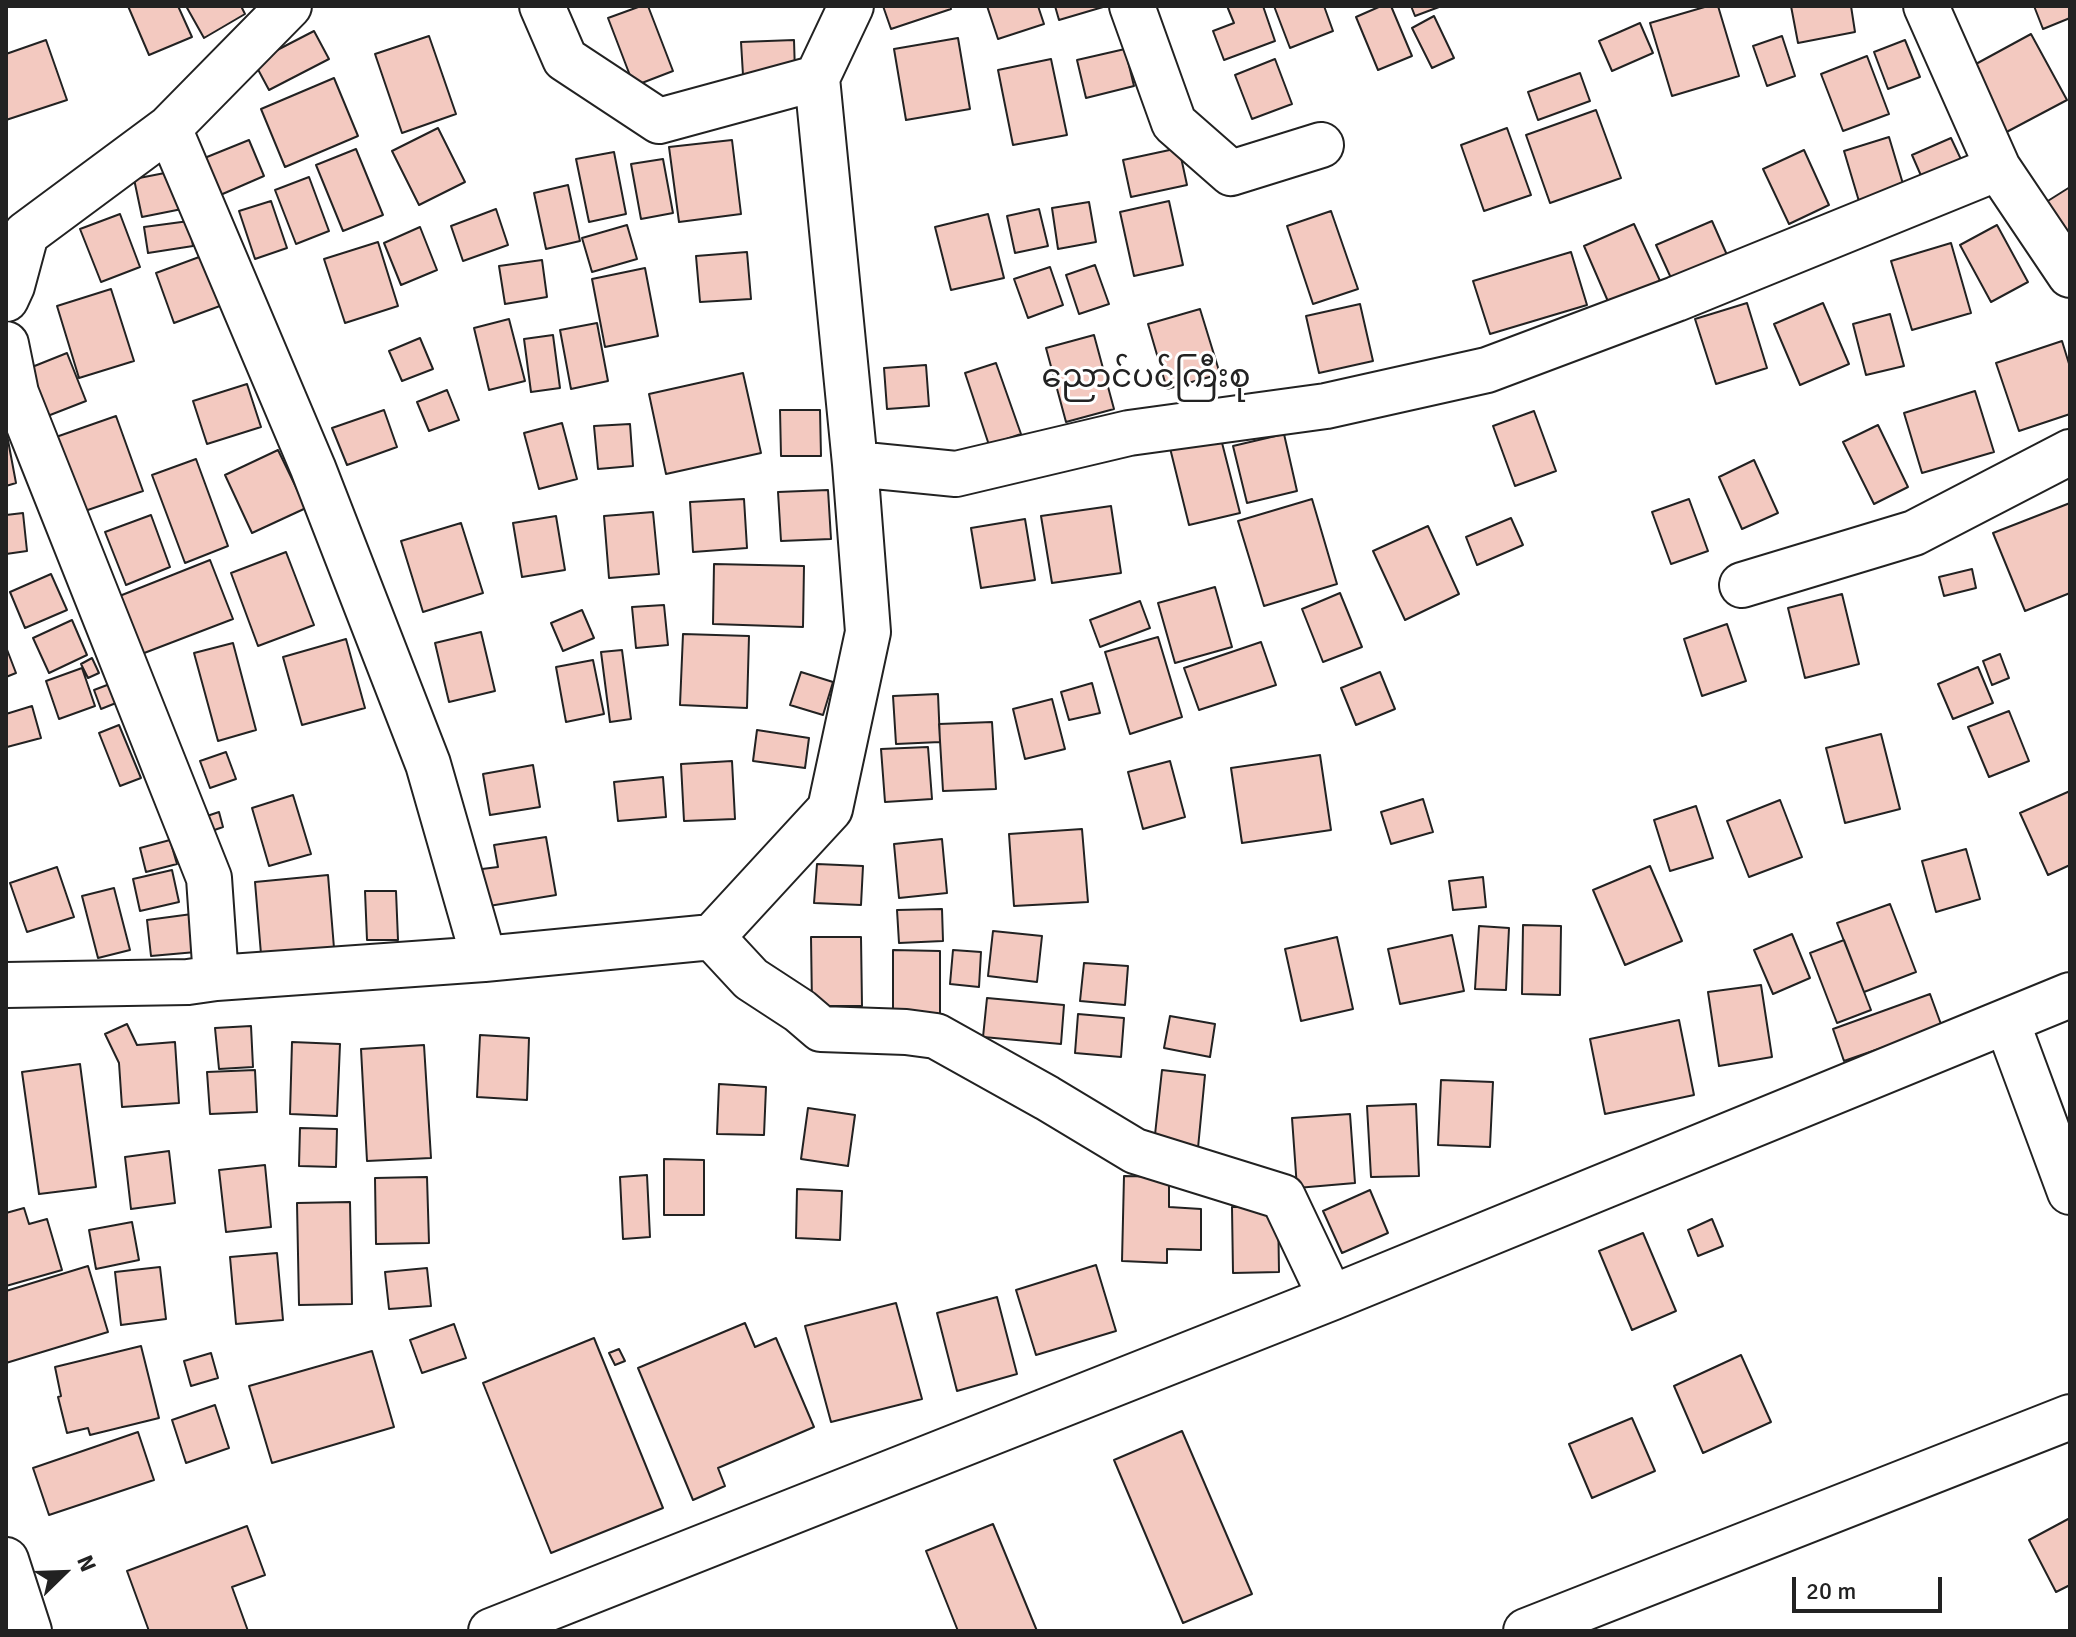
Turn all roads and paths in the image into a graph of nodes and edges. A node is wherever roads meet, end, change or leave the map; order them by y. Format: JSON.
{"nodes":[{"id":1,"x":289,"y":6,"type":"edge"},
{"id":2,"x":542,"y":6,"type":"edge"},
{"id":3,"x":851,"y":6,"type":"edge"},
{"id":4,"x":1132,"y":6,"type":"edge"},
{"id":5,"x":1926,"y":6,"type":"edge"},
{"id":6,"x":817,"y":78,"type":"junction"},
{"id":7,"x":169,"y":128,"type":"junction"},
{"id":8,"x":1321,"y":145,"type":"dead end"},
{"id":9,"x":1998,"y":168,"type":"junction"},
{"id":10,"x":2070,"y":275,"type":"edge"},
{"id":11,"x":6,"y":299,"type":"edge"},
{"id":12,"x":6,"y":344,"type":"edge"},
{"id":13,"x":2070,"y":452,"type":"edge"},
{"id":14,"x":855,"y":464,"type":"junction"},
{"id":15,"x":1742,"y":585,"type":"dead end"},
{"id":16,"x":712,"y":937,"type":"junction"},
{"id":17,"x":484,"y":959,"type":"junction"},
{"id":18,"x":216,"y":978,"type":"junction"},
{"id":19,"x":6,"y":985,"type":"edge"},
{"id":20,"x":2070,"y":995,"type":"edge"},
{"id":21,"x":2007,"y":1022,"type":"junction"},
{"id":22,"x":2070,"y":1192,"type":"edge"},
{"id":23,"x":1331,"y":1298,"type":"junction"},
{"id":24,"x":2070,"y":1417,"type":"edge"},
{"id":25,"x":6,"y":1560,"type":"edge"},
{"id":26,"x":29,"y":1631,"type":"edge"},
{"id":27,"x":491,"y":1631,"type":"edge"},
{"id":28,"x":1526,"y":1631,"type":"edge"}],
"edges":[{"from":1,"to":7,"type":"street"},
{"from":2,"to":6,"type":"street"},
{"from":3,"to":6,"type":"street"},
{"from":4,"to":8,"type":"street"},
{"from":5,"to":9,"type":"street"},
{"from":6,"to":14,"type":"street"},
{"from":7,"to":11,"type":"street"},
{"from":7,"to":17,"type":"street"},
{"from":9,"to":10,"type":"street"},
{"from":9,"to":14,"type":"street"},
{"from":12,"to":18,"type":"street"},
{"from":13,"to":15,"type":"street"},
{"from":14,"to":16,"type":"street"},
{"from":16,"to":17,"type":"street"},
{"from":16,"to":23,"type":"street"},
{"from":17,"to":18,"type":"street"},
{"from":18,"to":19,"type":"street"},
{"from":20,"to":21,"type":"street"},
{"from":21,"to":22,"type":"street"},
{"from":21,"to":23,"type":"street"},
{"from":23,"to":27,"type":"street"},
{"from":24,"to":28,"type":"street"},
{"from":25,"to":26,"type":"street"}]}
